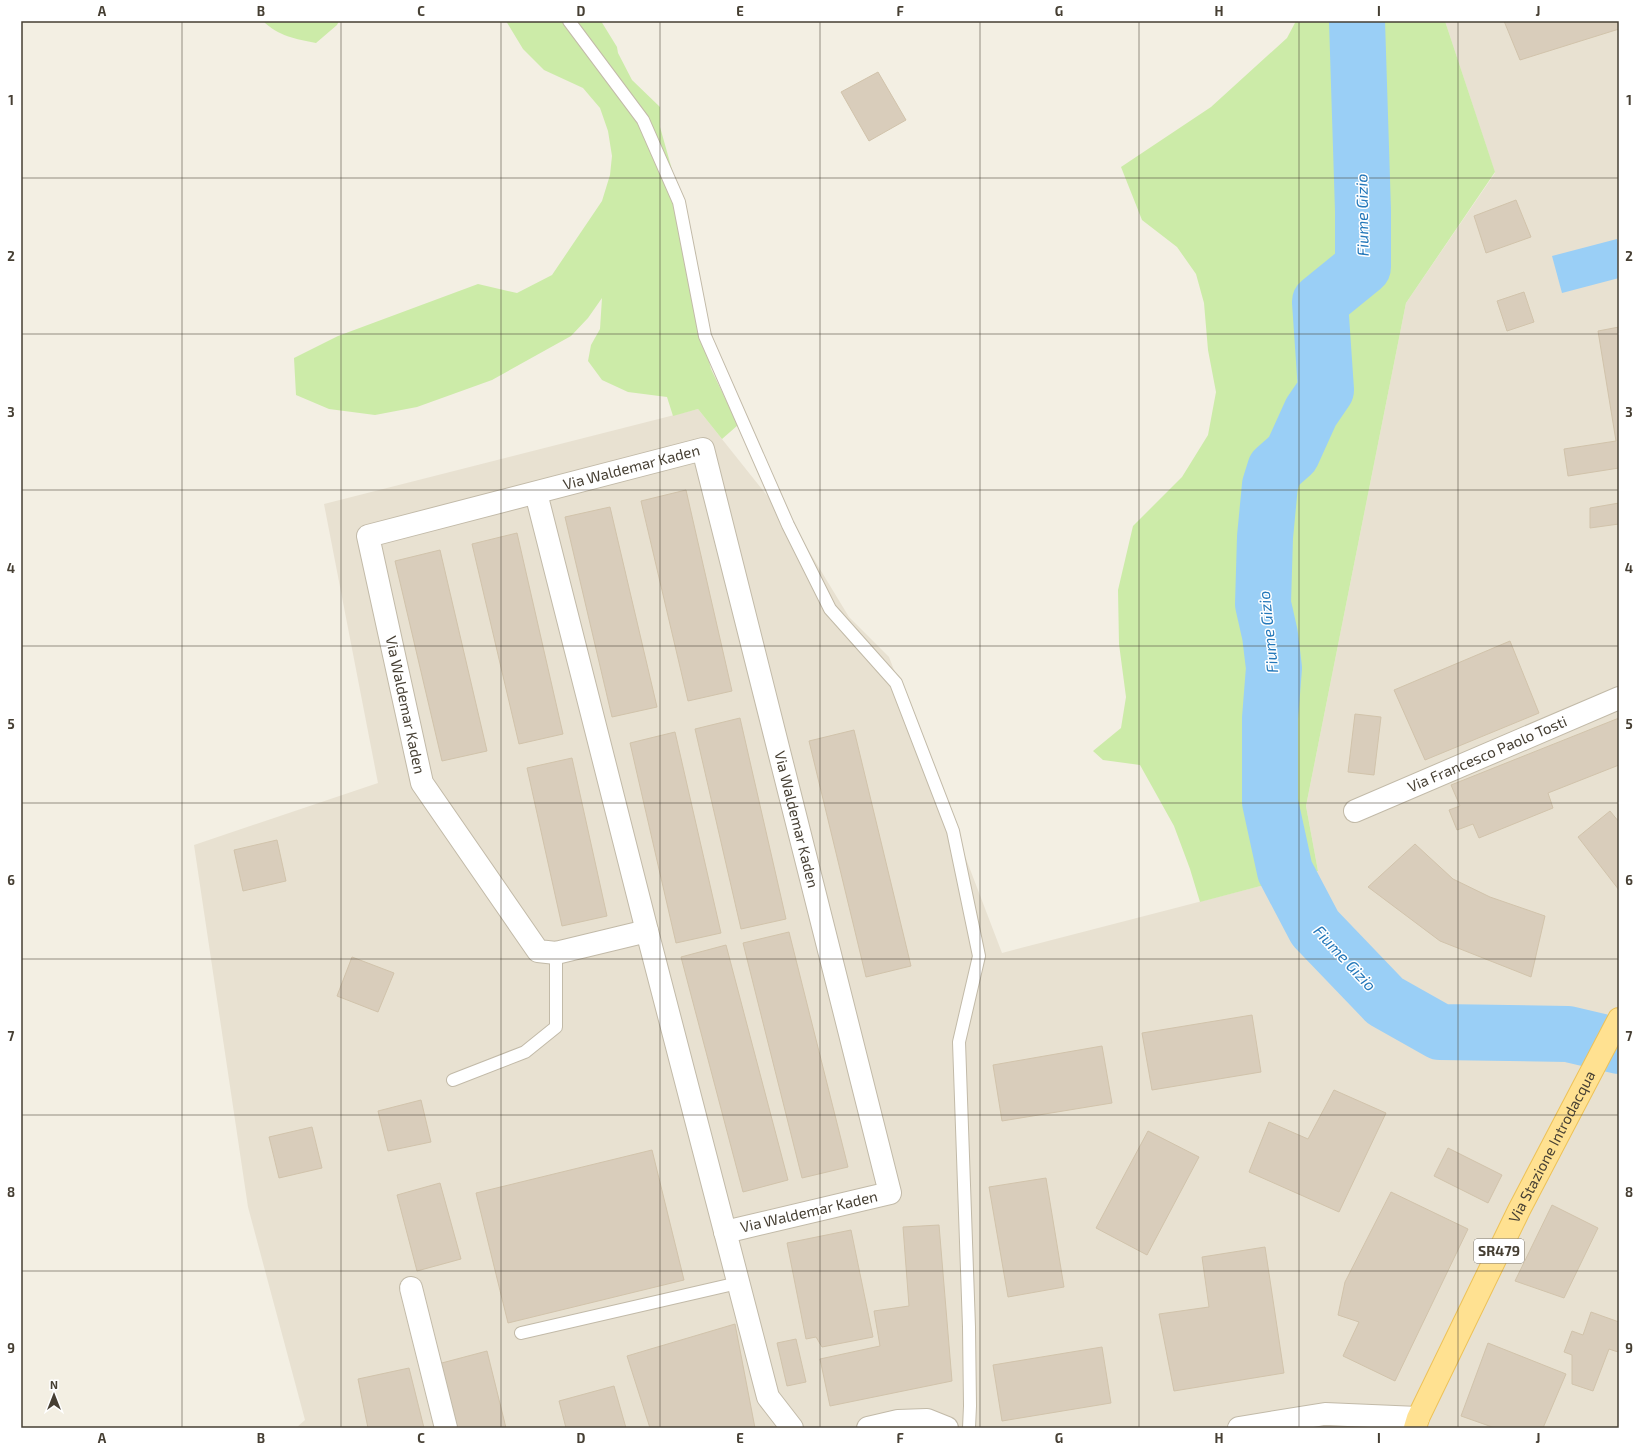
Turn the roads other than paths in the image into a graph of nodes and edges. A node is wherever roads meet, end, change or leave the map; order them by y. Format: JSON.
{"nodes":[{"id":1,"x":569,"y":21,"type":"edge"},
{"id":2,"x":536,"y":493,"type":"junction"},
{"id":3,"x":1619,"y":698,"type":"edge"},
{"id":4,"x":1355,"y":811,"type":"dead end"},
{"id":5,"x":647,"y":931,"type":"junction"},
{"id":6,"x":556,"y":953,"type":"junction"},
{"id":7,"x":1619,"y":1019,"type":"edge"},
{"id":8,"x":452,"y":1080,"type":"dead end"},
{"id":9,"x":725,"y":1232,"type":"junction"},
{"id":10,"x":738,"y":1283,"type":"junction"},
{"id":11,"x":411,"y":1288,"type":"dead end"},
{"id":12,"x":521,"y":1333,"type":"dead end"},
{"id":13,"x":1417,"y":1423,"type":"edge"},
{"id":14,"x":446,"y":1428,"type":"edge"},
{"id":15,"x":792,"y":1428,"type":"edge"},
{"id":16,"x":868,"y":1428,"type":"edge"},
{"id":17,"x":947,"y":1428,"type":"edge"},
{"id":18,"x":969,"y":1428,"type":"edge"},
{"id":19,"x":1239,"y":1428,"type":"edge"}],
"edges":[{"from":1,"to":18,"type":"lane"},
{"from":2,"to":5,"type":"street","name":"Via Waldemar Kaden"},
{"from":2,"to":6,"type":"street","name":"Via Waldemar Kaden"},
{"from":2,"to":9,"type":"street","name":"Via Waldemar Kaden"},
{"from":3,"to":4,"type":"street","name":"Via Francesco Paolo Tosti"},
{"from":5,"to":6,"type":"street","name":"Via Waldemar Kaden"},
{"from":5,"to":9,"type":"street","name":"Via Waldemar Kaden"},
{"from":6,"to":8,"type":"lane"},
{"from":7,"to":13,"type":"main road","name":"Via Stazione Introdacqua","number":"SR479"},
{"from":9,"to":10,"type":"street","name":"Via Waldemar Kaden"},
{"from":10,"to":12,"type":"lane"},
{"from":10,"to":15,"type":"street","name":"Via Waldemar Kaden"},
{"from":11,"to":14,"type":"street"},
{"from":13,"to":19,"type":"street"},
{"from":16,"to":17,"type":"street"}]}
